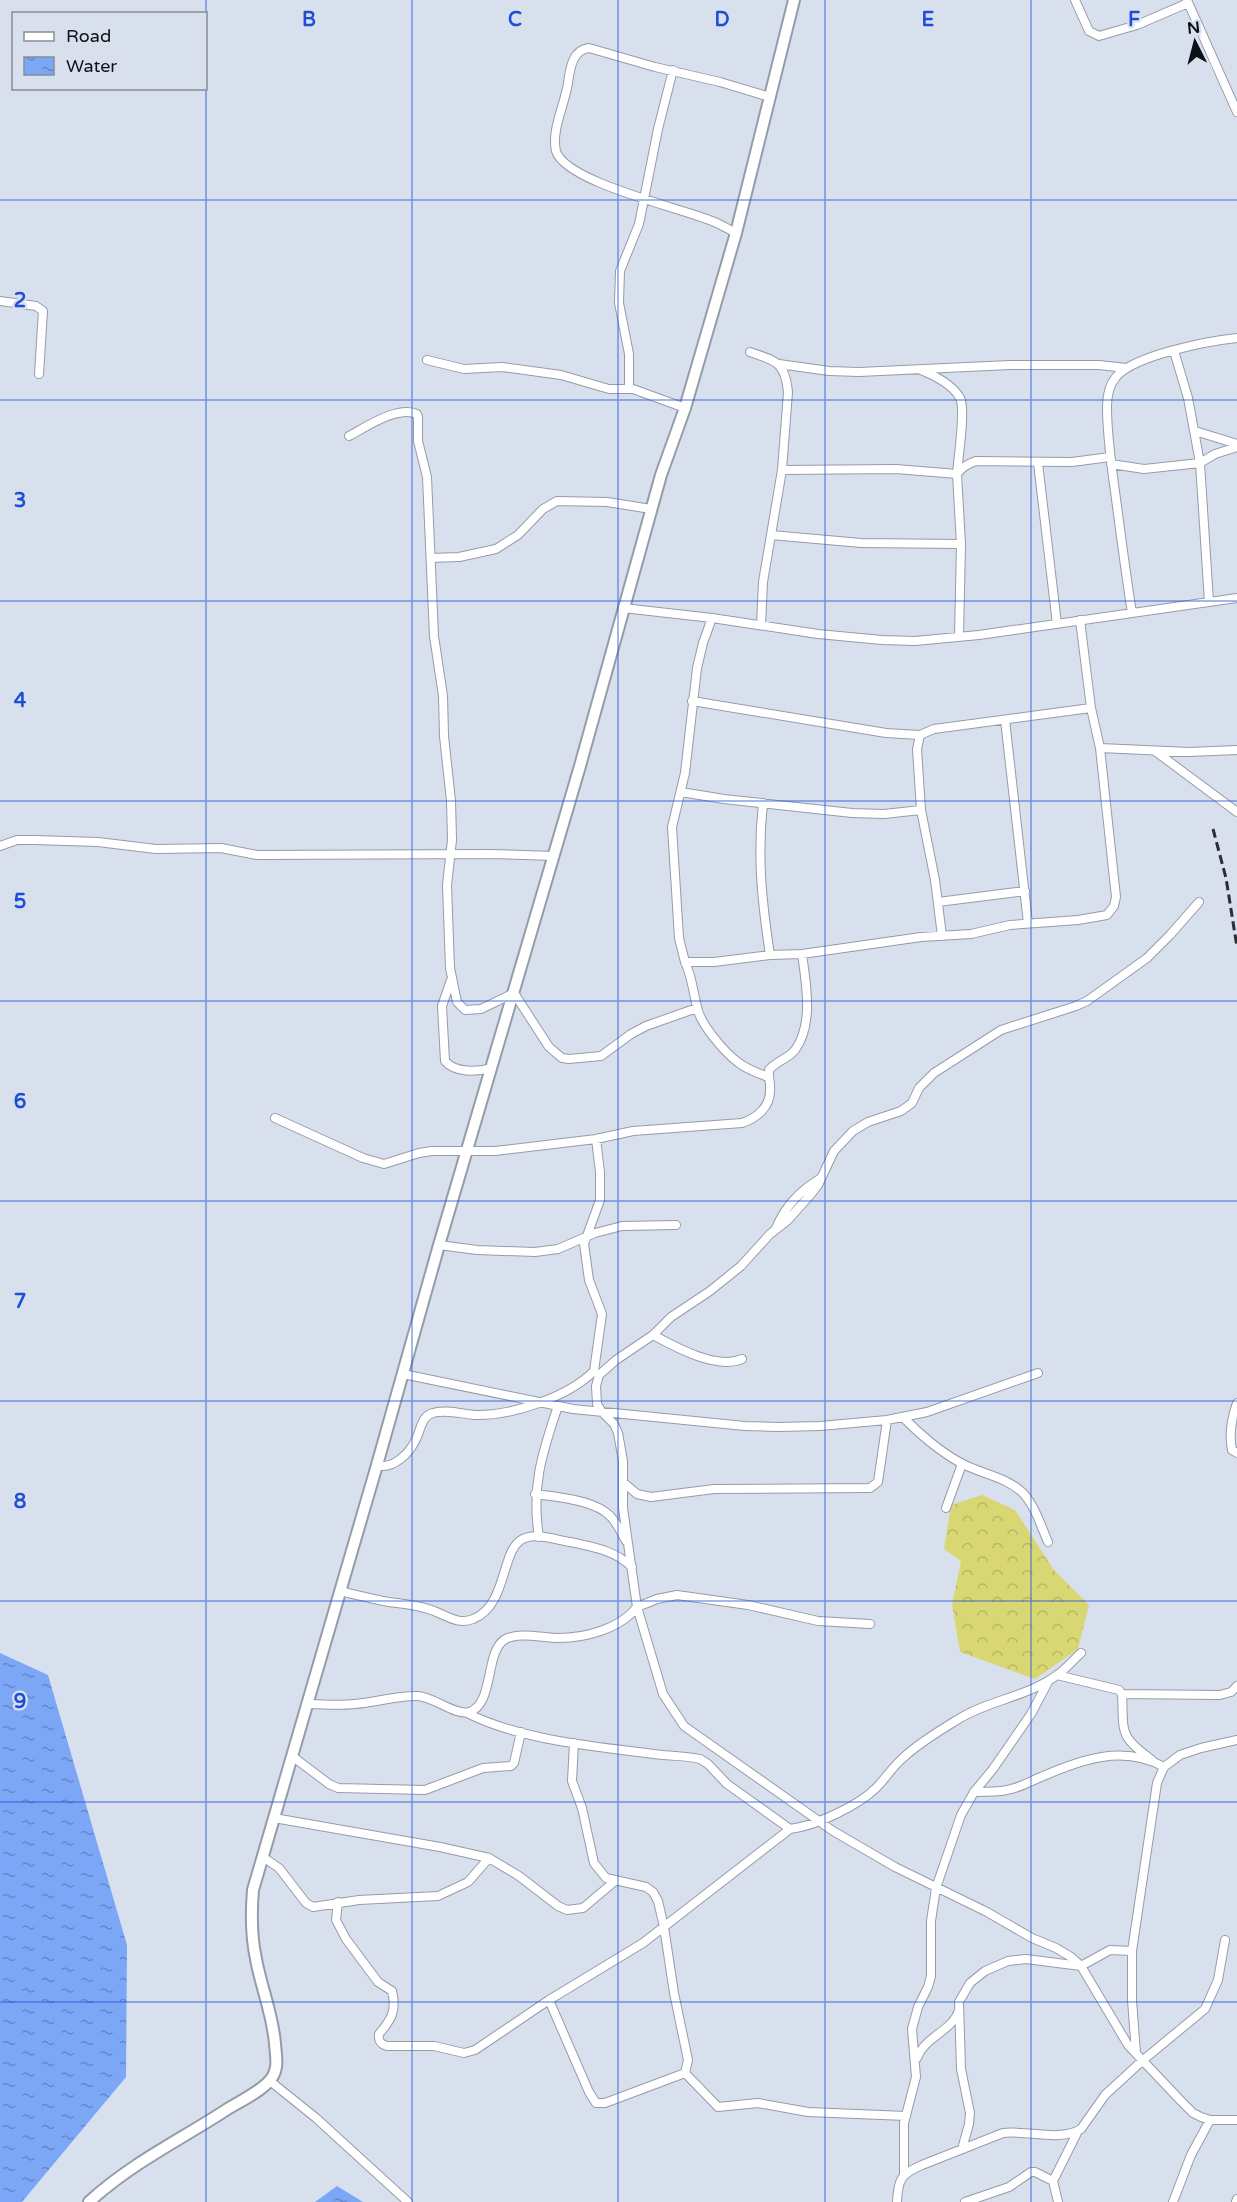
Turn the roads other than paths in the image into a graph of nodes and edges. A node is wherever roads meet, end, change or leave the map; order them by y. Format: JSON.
{"nodes":[{"id":1,"x":794,"y":0,"type":"edge"},
{"id":2,"x":1075,"y":0,"type":"edge"},
{"id":3,"x":1187,"y":1,"type":"edge"},
{"id":4,"x":673,"y":70,"type":"junction"},
{"id":5,"x":771,"y":97,"type":"junction"},
{"id":6,"x":1237,"y":112,"type":"edge"},
{"id":7,"x":645,"y":198,"type":"junction"},
{"id":8,"x":736,"y":233,"type":"junction"},
{"id":9,"x":0,"y":301,"type":"edge"},
{"id":10,"x":1237,"y":338,"type":"edge"},
{"id":11,"x":1174,"y":351,"type":"junction"},
{"id":12,"x":750,"y":352,"type":"dead end"},
{"id":13,"x":427,"y":360,"type":"dead end"},
{"id":14,"x":779,"y":364,"type":"junction"},
{"id":15,"x":1126,"y":368,"type":"junction"},
{"id":16,"x":920,"y":369,"type":"junction"},
{"id":17,"x":39,"y":374,"type":"dead end"},
{"id":18,"x":629,"y":388,"type":"junction"},
{"id":19,"x":685,"y":408,"type":"junction"},
{"id":20,"x":1195,"y":431,"type":"junction"},
{"id":21,"x":349,"y":436,"type":"dead end"},
{"id":22,"x":1237,"y":445,"type":"edge"},
{"id":23,"x":1110,"y":461,"type":"junction"},
{"id":24,"x":1038,"y":463,"type":"junction"},
{"id":25,"x":1200,"y":463,"type":"junction"},
{"id":26,"x":782,"y":470,"type":"junction"},
{"id":27,"x":957,"y":474,"type":"junction"},
{"id":28,"x":651,"y":509,"type":"junction"},
{"id":29,"x":771,"y":535,"type":"junction"},
{"id":30,"x":961,"y":544,"type":"junction"},
{"id":31,"x":431,"y":558,"type":"junction"},
{"id":32,"x":1237,"y":598,"type":"edge"},
{"id":33,"x":1209,"y":602,"type":"junction"},
{"id":34,"x":623,"y":608,"type":"junction"},
{"id":35,"x":1132,"y":613,"type":"junction"},
{"id":36,"x":712,"y":618,"type":"junction"},
{"id":37,"x":1080,"y":620,"type":"junction"},
{"id":38,"x":1057,"y":624,"type":"junction"},
{"id":39,"x":761,"y":625,"type":"junction"},
{"id":40,"x":959,"y":636,"type":"junction"},
{"id":41,"x":692,"y":701,"type":"junction"},
{"id":42,"x":1091,"y":708,"type":"junction"},
{"id":43,"x":1005,"y":720,"type":"junction"},
{"id":44,"x":920,"y":735,"type":"junction"},
{"id":45,"x":1100,"y":748,"type":"junction"},
{"id":46,"x":1154,"y":750,"type":"junction"},
{"id":47,"x":1237,"y":750,"type":"edge"},
{"id":48,"x":681,"y":792,"type":"junction"},
{"id":49,"x":763,"y":803,"type":"junction"},
{"id":50,"x":921,"y":810,"type":"junction"},
{"id":51,"x":1237,"y":812,"type":"edge"},
{"id":52,"x":0,"y":846,"type":"edge"},
{"id":53,"x":451,"y":854,"type":"junction"},
{"id":54,"x":554,"y":856,"type":"junction"},
{"id":55,"x":1025,"y":891,"type":"junction"},
{"id":56,"x":938,"y":902,"type":"junction"},
{"id":57,"x":1199,"y":902,"type":"dead end"},
{"id":58,"x":1028,"y":923,"type":"junction"},
{"id":59,"x":942,"y":936,"type":"junction"},
{"id":60,"x":802,"y":954,"type":"junction"},
{"id":61,"x":770,"y":955,"type":"junction"},
{"id":62,"x":686,"y":962,"type":"junction"},
{"id":63,"x":452,"y":980,"type":"junction"},
{"id":64,"x":514,"y":993,"type":"junction"},
{"id":65,"x":697,"y":1008,"type":"junction"},
{"id":66,"x":491,"y":1068,"type":"junction"},
{"id":67,"x":768,"y":1077,"type":"junction"},
{"id":68,"x":275,"y":1118,"type":"dead end"},
{"id":69,"x":596,"y":1139,"type":"junction"},
{"id":70,"x":467,"y":1152,"type":"junction"},
{"id":71,"x":676,"y":1224,"type":"dead end"},
{"id":72,"x":585,"y":1237,"type":"junction"},
{"id":73,"x":439,"y":1245,"type":"junction"},
{"id":74,"x":652,"y":1335,"type":"junction"},
{"id":75,"x":742,"y":1359,"type":"dead end"},
{"id":76,"x":1038,"y":1373,"type":"dead end"},
{"id":77,"x":403,"y":1374,"type":"junction"},
{"id":78,"x":538,"y":1402,"type":"junction"},
{"id":79,"x":1237,"y":1403,"type":"edge"},
{"id":80,"x":558,"y":1406,"type":"junction"},
{"id":81,"x":602,"y":1412,"type":"junction"},
{"id":82,"x":903,"y":1418,"type":"junction"},
{"id":83,"x":887,"y":1420,"type":"junction"},
{"id":84,"x":1237,"y":1453,"type":"edge"},
{"id":85,"x":962,"y":1464,"type":"junction"},
{"id":86,"x":377,"y":1465,"type":"junction"},
{"id":87,"x":623,"y":1482,"type":"junction"},
{"id":88,"x":535,"y":1494,"type":"junction"},
{"id":89,"x":945,"y":1508,"type":"dead end"},
{"id":90,"x":538,"y":1537,"type":"junction"},
{"id":91,"x":1048,"y":1542,"type":"dead end"},
{"id":92,"x":630,"y":1549,"type":"junction"},
{"id":93,"x":632,"y":1568,"type":"junction"},
{"id":94,"x":340,"y":1591,"type":"junction"},
{"id":95,"x":637,"y":1607,"type":"junction"},
{"id":96,"x":870,"y":1624,"type":"dead end"},
{"id":97,"x":1081,"y":1653,"type":"dead end"},
{"id":98,"x":1057,"y":1675,"type":"junction"},
{"id":99,"x":1049,"y":1680,"type":"junction"},
{"id":100,"x":1237,"y":1686,"type":"edge"},
{"id":101,"x":1122,"y":1694,"type":"junction"},
{"id":102,"x":308,"y":1704,"type":"junction"},
{"id":103,"x":467,"y":1713,"type":"junction"},
{"id":104,"x":521,"y":1732,"type":"junction"},
{"id":105,"x":1237,"y":1740,"type":"edge"},
{"id":106,"x":574,"y":1743,"type":"junction"},
{"id":107,"x":292,"y":1756,"type":"junction"},
{"id":108,"x":1153,"y":1761,"type":"junction"},
{"id":109,"x":1164,"y":1767,"type":"junction"},
{"id":110,"x":974,"y":1792,"type":"junction"},
{"id":111,"x":274,"y":1818,"type":"junction"},
{"id":112,"x":818,"y":1821,"type":"junction"},
{"id":113,"x":790,"y":1829,"type":"junction"},
{"id":114,"x":263,"y":1857,"type":"junction"},
{"id":115,"x":489,"y":1858,"type":"junction"},
{"id":116,"x":615,"y":1881,"type":"junction"},
{"id":117,"x":936,"y":1888,"type":"junction"},
{"id":118,"x":338,"y":1902,"type":"junction"},
{"id":119,"x":664,"y":1927,"type":"junction"},
{"id":120,"x":1226,"y":1940,"type":"dead end"},
{"id":121,"x":1132,"y":1951,"type":"junction"},
{"id":122,"x":1081,"y":1966,"type":"junction"},
{"id":123,"x":549,"y":2000,"type":"junction"},
{"id":124,"x":959,"y":2009,"type":"junction"},
{"id":125,"x":1139,"y":2057,"type":"junction"},
{"id":126,"x":916,"y":2060,"type":"junction"},
{"id":127,"x":685,"y":2073,"type":"junction"},
{"id":128,"x":270,"y":2081,"type":"junction"},
{"id":129,"x":906,"y":2116,"type":"junction"},
{"id":130,"x":1210,"y":2120,"type":"junction"},
{"id":131,"x":1237,"y":2120,"type":"edge"},
{"id":132,"x":1078,"y":2131,"type":"junction"},
{"id":133,"x":962,"y":2149,"type":"junction"},
{"id":134,"x":904,"y":2175,"type":"junction"},
{"id":135,"x":1053,"y":2181,"type":"junction"},
{"id":136,"x":89,"y":2202,"type":"edge"},
{"id":137,"x":408,"y":2202,"type":"edge"},
{"id":138,"x":897,"y":2202,"type":"edge"},
{"id":139,"x":965,"y":2202,"type":"edge"},
{"id":140,"x":1058,"y":2202,"type":"edge"},
{"id":141,"x":1173,"y":2202,"type":"edge"}],
"edges":[{"from":1,"to":5,"type":"main road"},
{"from":2,"to":3,"type":"street"},
{"from":3,"to":6,"type":"street"},
{"from":4,"to":5,"type":"street"},
{"from":4,"to":7,"type":"street"},
{"from":4,"to":7,"type":"street"},
{"from":5,"to":8,"type":"main road"},
{"from":7,"to":8,"type":"street"},
{"from":7,"to":18,"type":"street"},
{"from":8,"to":19,"type":"main road"},
{"from":9,"to":17,"type":"street"},
{"from":10,"to":11,"type":"street"},
{"from":11,"to":15,"type":"street"},
{"from":11,"to":20,"type":"street"},
{"from":12,"to":14,"type":"street"},
{"from":13,"to":18,"type":"street"},
{"from":14,"to":16,"type":"street"},
{"from":14,"to":26,"type":"street"},
{"from":15,"to":16,"type":"street"},
{"from":15,"to":23,"type":"street"},
{"from":16,"to":27,"type":"street"},
{"from":18,"to":19,"type":"street"},
{"from":19,"to":28,"type":"main road"},
{"from":20,"to":22,"type":"street"},
{"from":20,"to":25,"type":"street"},
{"from":21,"to":31,"type":"street"},
{"from":22,"to":25,"type":"street"},
{"from":23,"to":24,"type":"street"},
{"from":23,"to":25,"type":"street"},
{"from":23,"to":35,"type":"street"},
{"from":24,"to":27,"type":"street"},
{"from":24,"to":38,"type":"street"},
{"from":25,"to":33,"type":"street"},
{"from":26,"to":27,"type":"street"},
{"from":26,"to":29,"type":"street"},
{"from":27,"to":30,"type":"street"},
{"from":28,"to":31,"type":"street"},
{"from":28,"to":34,"type":"main road"},
{"from":29,"to":30,"type":"street"},
{"from":29,"to":39,"type":"street"},
{"from":30,"to":40,"type":"street"},
{"from":31,"to":53,"type":"street"},
{"from":32,"to":33,"type":"street"},
{"from":33,"to":35,"type":"street"},
{"from":34,"to":36,"type":"street"},
{"from":34,"to":54,"type":"main road"},
{"from":35,"to":37,"type":"street"},
{"from":36,"to":39,"type":"street"},
{"from":36,"to":41,"type":"street"},
{"from":37,"to":38,"type":"street"},
{"from":37,"to":42,"type":"street"},
{"from":38,"to":40,"type":"street"},
{"from":39,"to":40,"type":"street"},
{"from":41,"to":44,"type":"street"},
{"from":41,"to":48,"type":"street"},
{"from":42,"to":43,"type":"street"},
{"from":42,"to":45,"type":"street"},
{"from":43,"to":44,"type":"street"},
{"from":43,"to":55,"type":"street"},
{"from":44,"to":50,"type":"street"},
{"from":45,"to":46,"type":"street"},
{"from":45,"to":58,"type":"street"},
{"from":46,"to":47,"type":"street"},
{"from":46,"to":51,"type":"street"},
{"from":48,"to":49,"type":"street"},
{"from":48,"to":62,"type":"street"},
{"from":49,"to":50,"type":"street"},
{"from":49,"to":61,"type":"street"},
{"from":50,"to":56,"type":"street"},
{"from":52,"to":53,"type":"street"},
{"from":53,"to":54,"type":"street"},
{"from":53,"to":63,"type":"street"},
{"from":54,"to":64,"type":"main road"},
{"from":55,"to":56,"type":"street"},
{"from":55,"to":58,"type":"street"},
{"from":56,"to":59,"type":"street"},
{"from":57,"to":74,"type":"street"},
{"from":58,"to":59,"type":"street"},
{"from":59,"to":60,"type":"street"},
{"from":60,"to":61,"type":"street"},
{"from":60,"to":67,"type":"street"},
{"from":61,"to":62,"type":"street"},
{"from":62,"to":65,"type":"street"},
{"from":63,"to":64,"type":"street"},
{"from":63,"to":66,"type":"street"},
{"from":64,"to":65,"type":"street"},
{"from":64,"to":66,"type":"main road"},
{"from":65,"to":67,"type":"street"},
{"from":66,"to":70,"type":"main road"},
{"from":67,"to":69,"type":"street"},
{"from":68,"to":70,"type":"street"},
{"from":69,"to":70,"type":"street"},
{"from":69,"to":72,"type":"street"},
{"from":70,"to":73,"type":"main road"},
{"from":71,"to":72,"type":"street"},
{"from":72,"to":73,"type":"street"},
{"from":72,"to":78,"type":"street"},
{"from":73,"to":77,"type":"main road"},
{"from":74,"to":75,"type":"street"},
{"from":74,"to":81,"type":"street"},
{"from":76,"to":82,"type":"street"},
{"from":77,"to":78,"type":"street"},
{"from":77,"to":86,"type":"main road"},
{"from":78,"to":80,"type":"street"},
{"from":78,"to":86,"type":"street"},
{"from":79,"to":84,"type":"street"},
{"from":80,"to":81,"type":"street"},
{"from":80,"to":88,"type":"street"},
{"from":81,"to":83,"type":"street"},
{"from":81,"to":87,"type":"street"},
{"from":82,"to":83,"type":"street"},
{"from":82,"to":85,"type":"street"},
{"from":83,"to":87,"type":"street"},
{"from":85,"to":89,"type":"street"},
{"from":85,"to":91,"type":"street"},
{"from":86,"to":94,"type":"main road"},
{"from":87,"to":92,"type":"street"},
{"from":88,"to":90,"type":"street"},
{"from":88,"to":92,"type":"street"},
{"from":90,"to":93,"type":"street"},
{"from":90,"to":94,"type":"street"},
{"from":92,"to":93,"type":"street"},
{"from":93,"to":95,"type":"street"},
{"from":94,"to":102,"type":"main road"},
{"from":95,"to":96,"type":"street"},
{"from":95,"to":103,"type":"street"},
{"from":95,"to":112,"type":"street"},
{"from":97,"to":98,"type":"street"},
{"from":98,"to":99,"type":"street"},
{"from":98,"to":101,"type":"street"},
{"from":99,"to":110,"type":"street"},
{"from":99,"to":112,"type":"street"},
{"from":100,"to":101,"type":"street"},
{"from":101,"to":108,"type":"street"},
{"from":102,"to":103,"type":"street"},
{"from":102,"to":107,"type":"main road"},
{"from":103,"to":104,"type":"street"},
{"from":104,"to":106,"type":"street"},
{"from":104,"to":107,"type":"street"},
{"from":105,"to":109,"type":"street"},
{"from":106,"to":113,"type":"street"},
{"from":106,"to":116,"type":"street"},
{"from":107,"to":111,"type":"main road"},
{"from":108,"to":109,"type":"street"},
{"from":108,"to":110,"type":"street"},
{"from":109,"to":121,"type":"street"},
{"from":110,"to":117,"type":"street"},
{"from":111,"to":114,"type":"main road"},
{"from":111,"to":115,"type":"street"},
{"from":112,"to":113,"type":"street"},
{"from":112,"to":117,"type":"street"},
{"from":113,"to":119,"type":"street"},
{"from":114,"to":118,"type":"street"},
{"from":114,"to":128,"type":"main road"},
{"from":115,"to":116,"type":"street"},
{"from":115,"to":118,"type":"street"},
{"from":116,"to":119,"type":"street"},
{"from":117,"to":122,"type":"street"},
{"from":117,"to":126,"type":"street"},
{"from":118,"to":123,"type":"street"},
{"from":119,"to":123,"type":"street"},
{"from":119,"to":127,"type":"street"},
{"from":120,"to":125,"type":"street"},
{"from":121,"to":122,"type":"street"},
{"from":121,"to":125,"type":"street"},
{"from":122,"to":124,"type":"street"},
{"from":122,"to":125,"type":"street"},
{"from":123,"to":127,"type":"street"},
{"from":124,"to":126,"type":"street"},
{"from":124,"to":133,"type":"street"},
{"from":125,"to":130,"type":"street"},
{"from":125,"to":132,"type":"street"},
{"from":126,"to":129,"type":"street"},
{"from":127,"to":129,"type":"street"},
{"from":128,"to":136,"type":"main road"},
{"from":128,"to":137,"type":"street"},
{"from":129,"to":134,"type":"street"},
{"from":130,"to":131,"type":"street"},
{"from":130,"to":141,"type":"street"},
{"from":132,"to":133,"type":"street"},
{"from":132,"to":135,"type":"street"},
{"from":133,"to":134,"type":"street"},
{"from":134,"to":138,"type":"street"},
{"from":135,"to":139,"type":"street"},
{"from":135,"to":140,"type":"street"}]}
